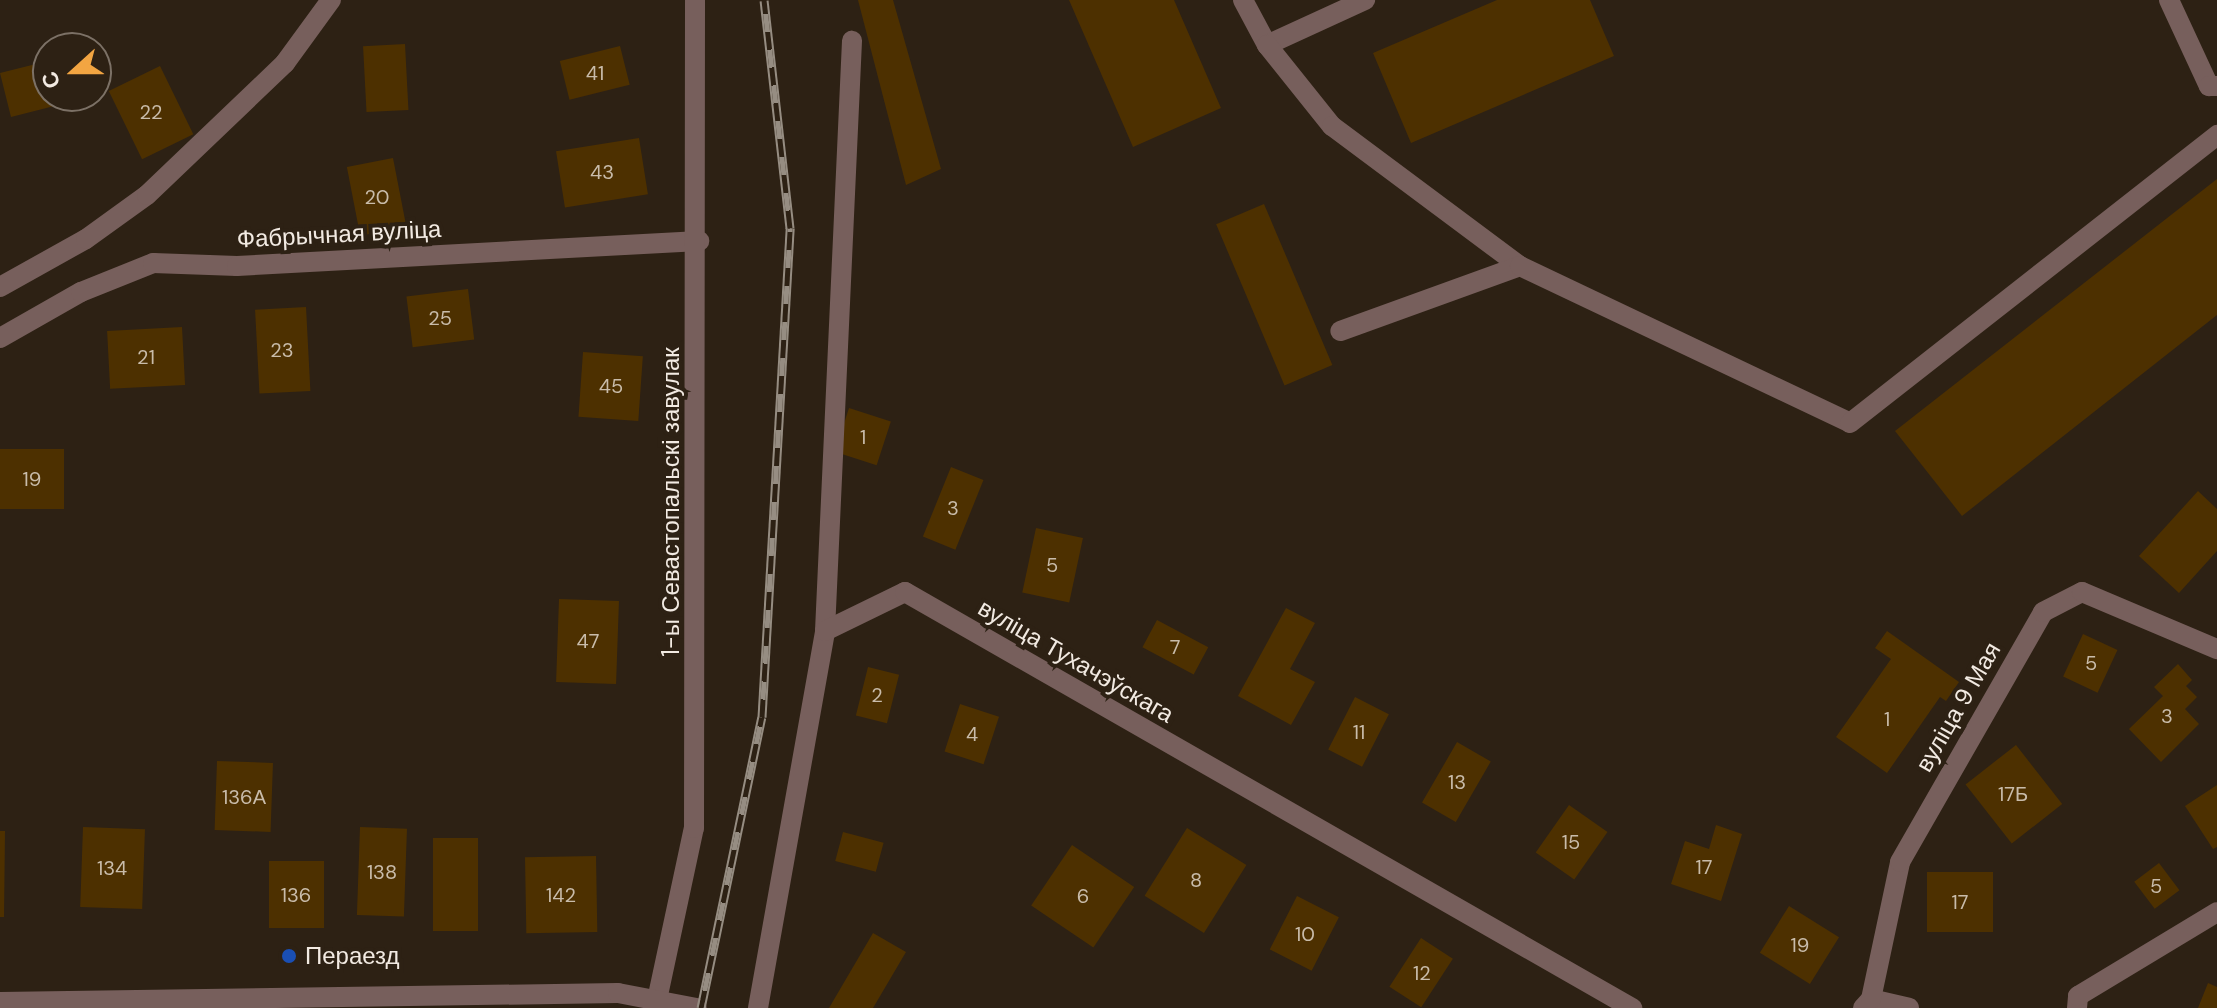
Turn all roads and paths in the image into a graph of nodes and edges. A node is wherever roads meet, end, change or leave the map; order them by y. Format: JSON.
{"nodes":[{"id":1,"x":331,"y":0,"type":"edge"},
{"id":2,"x":695,"y":0,"type":"edge"},
{"id":3,"x":1243,"y":0,"type":"edge"},
{"id":4,"x":1365,"y":0,"type":"edge"},
{"id":5,"x":2169,"y":0,"type":"edge"},
{"id":6,"x":852,"y":41,"type":"dead end"},
{"id":7,"x":1267,"y":45,"type":"junction"},
{"id":8,"x":2217,"y":86,"type":"edge"},
{"id":9,"x":2217,"y":135,"type":"edge"},
{"id":10,"x":699,"y":241,"type":"junction"},
{"id":11,"x":1520,"y":266,"type":"junction"},
{"id":12,"x":0,"y":287,"type":"edge"},
{"id":13,"x":1340,"y":331,"type":"dead end"},
{"id":14,"x":0,"y":338,"type":"edge"},
{"id":15,"x":825,"y":631,"type":"junction"},
{"id":16,"x":2217,"y":649,"type":"edge"},
{"id":17,"x":2217,"y":912,"type":"edge"},
{"id":18,"x":617,"y":1000,"type":"edge"},
{"id":19,"x":657,"y":1000,"type":"junction"},
{"id":20,"x":0,"y":1002,"type":"edge"},
{"id":21,"x":1867,"y":1004,"type":"edge"},
{"id":22,"x":697,"y":1008,"type":"edge"},
{"id":23,"x":758,"y":1008,"type":"edge"},
{"id":24,"x":1632,"y":1008,"type":"edge"},
{"id":25,"x":1909,"y":1008,"type":"edge"},
{"id":26,"x":2077,"y":1008,"type":"edge"}],
"edges":[{"from":1,"to":12,"type":"street"},
{"from":2,"to":10,"type":"street","name":"1-ы Севастопальскі завулак"},
{"from":3,"to":7,"type":"street"},
{"from":4,"to":7,"type":"street"},
{"from":5,"to":8,"type":"street"},
{"from":6,"to":15,"type":"street"},
{"from":7,"to":11,"type":"street"},
{"from":9,"to":11,"type":"street"},
{"from":10,"to":14,"type":"street","name":"Фабрычная вуліца"},
{"from":10,"to":19,"type":"street","name":"1-ы Севастопальскі завулак"},
{"from":11,"to":13,"type":"street"},
{"from":15,"to":23,"type":"street"},
{"from":15,"to":24,"type":"street","name":"вуліца Тухачэўскага"},
{"from":16,"to":21,"type":"street","name":"вуліца 9 Мая"},
{"from":17,"to":26,"type":"street"},
{"from":18,"to":19,"type":"street"},
{"from":18,"to":20,"type":"street"},
{"from":19,"to":22,"type":"street"},
{"from":21,"to":25,"type":"street"}]}
